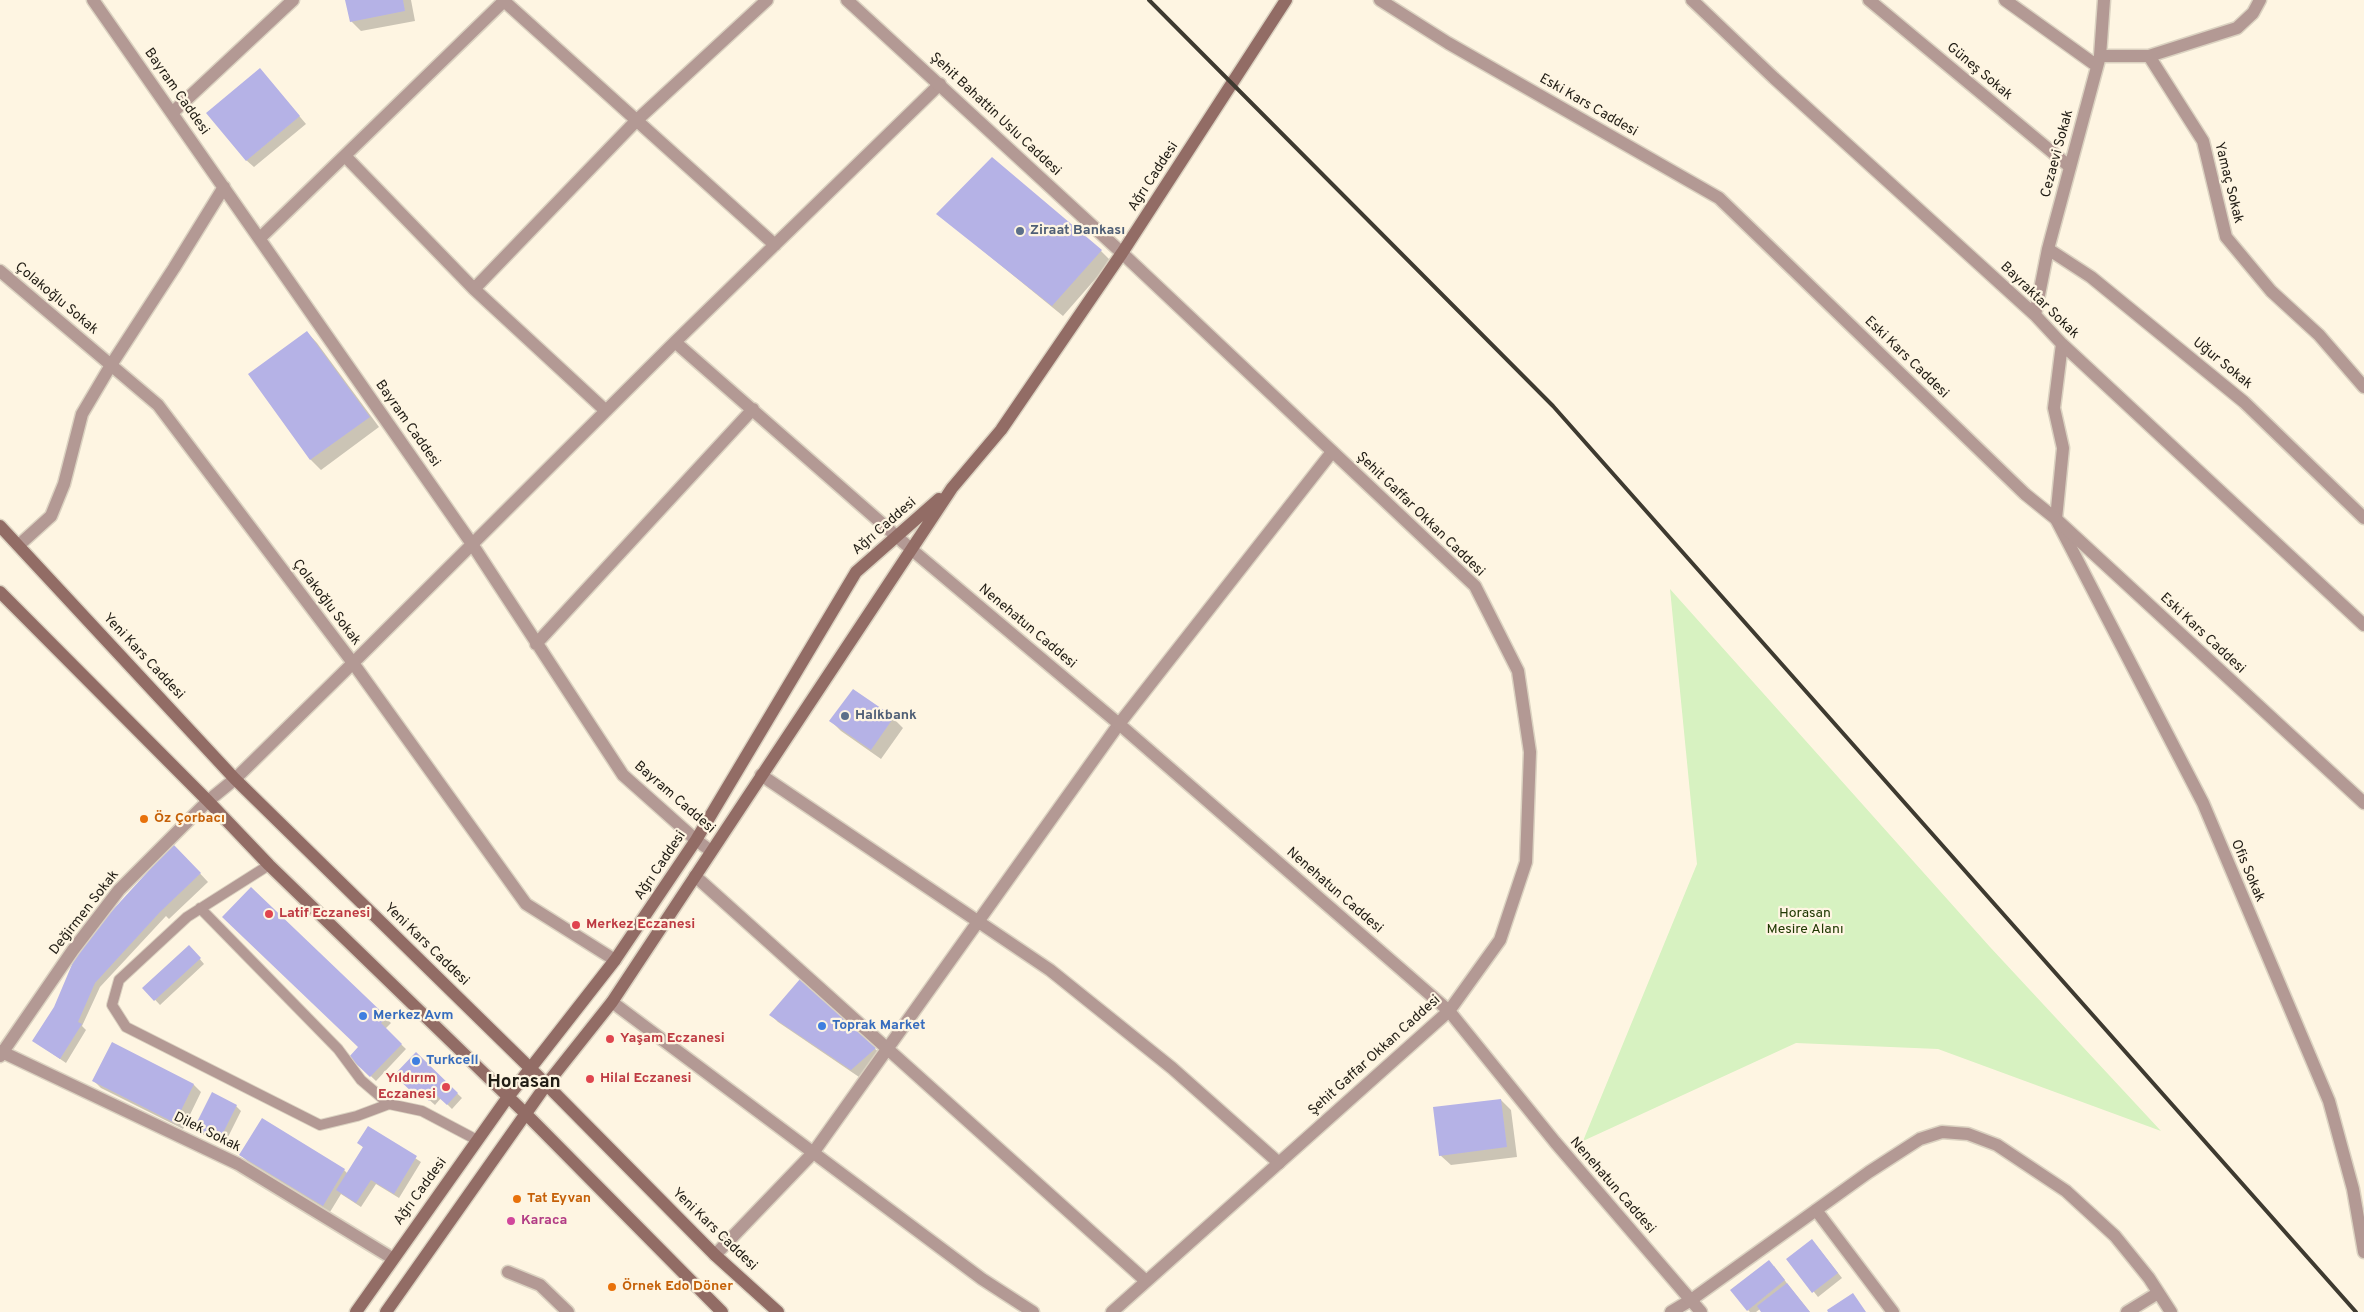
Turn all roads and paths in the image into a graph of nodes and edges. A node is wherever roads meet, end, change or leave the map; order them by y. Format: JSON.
{"nodes":[{"id":1,"x":93,"y":0,"type":"edge"},
{"id":2,"x":293,"y":0,"type":"edge"},
{"id":3,"x":504,"y":0,"type":"edge"},
{"id":4,"x":767,"y":0,"type":"edge"},
{"id":5,"x":847,"y":0,"type":"edge"},
{"id":6,"x":1286,"y":0,"type":"edge"},
{"id":7,"x":1692,"y":0,"type":"edge"},
{"id":8,"x":1869,"y":0,"type":"edge"},
{"id":9,"x":2004,"y":0,"type":"edge"},
{"id":10,"x":2104,"y":0,"type":"edge"},
{"id":11,"x":2260,"y":0,"type":"edge"},
{"id":12,"x":1385,"y":1,"type":"edge"},
{"id":13,"x":2149,"y":56,"type":"junction"},
{"id":14,"x":2099,"y":61,"type":"junction"},
{"id":15,"x":940,"y":84,"type":"junction"},
{"id":16,"x":172,"y":113,"type":"junction"},
{"id":17,"x":637,"y":120,"type":"junction"},
{"id":18,"x":346,"y":156,"type":"junction"},
{"id":19,"x":2070,"y":166,"type":"junction"},
{"id":20,"x":224,"y":187,"type":"junction"},
{"id":21,"x":260,"y":238,"type":"junction"},
{"id":22,"x":775,"y":245,"type":"junction"},
{"id":23,"x":2048,"y":249,"type":"junction"},
{"id":24,"x":1122,"y":253,"type":"junction"},
{"id":25,"x":0,"y":271,"type":"edge"},
{"id":26,"x":474,"y":289,"type":"junction"},
{"id":27,"x":2035,"y":315,"type":"junction"},
{"id":28,"x":675,"y":342,"type":"junction"},
{"id":29,"x":2062,"y":344,"type":"junction"},
{"id":30,"x":111,"y":365,"type":"junction"},
{"id":31,"x":2364,"y":387,"type":"edge"},
{"id":32,"x":753,"y":410,"type":"junction"},
{"id":33,"x":606,"y":411,"type":"junction"},
{"id":34,"x":1332,"y":452,"type":"junction"},
{"id":35,"x":952,"y":488,"type":"junction"},
{"id":36,"x":2364,"y":518,"type":"edge"},
{"id":37,"x":2056,"y":519,"type":"junction"},
{"id":38,"x":0,"y":526,"type":"edge"},
{"id":39,"x":898,"y":536,"type":"junction"},
{"id":40,"x":472,"y":544,"type":"junction"},
{"id":41,"x":19,"y":545,"type":"junction"},
{"id":42,"x":911,"y":549,"type":"junction"},
{"id":43,"x":0,"y":592,"type":"edge"},
{"id":44,"x":2364,"y":625,"type":"edge"},
{"id":45,"x":536,"y":644,"type":"junction"},
{"id":46,"x":353,"y":663,"type":"junction"},
{"id":47,"x":1118,"y":724,"type":"junction"},
{"id":48,"x":761,"y":775,"type":"junction"},
{"id":49,"x":235,"y":779,"type":"junction"},
{"id":50,"x":208,"y":801,"type":"junction"},
{"id":51,"x":2364,"y":803,"type":"edge"},
{"id":52,"x":696,"y":840,"type":"junction"},
{"id":53,"x":712,"y":851,"type":"junction"},
{"id":54,"x":268,"y":865,"type":"junction"},
{"id":55,"x":695,"y":876,"type":"junction"},
{"id":56,"x":200,"y":908,"type":"junction"},
{"id":57,"x":978,"y":920,"type":"junction"},
{"id":58,"x":615,"y":960,"type":"junction"},
{"id":59,"x":612,"y":1002,"type":"junction"},
{"id":60,"x":1449,"y":1010,"type":"junction"},
{"id":61,"x":887,"y":1049,"type":"junction"},
{"id":62,"x":1,"y":1053,"type":"edge"},
{"id":63,"x":530,"y":1068,"type":"junction"},
{"id":64,"x":546,"y":1085,"type":"junction"},
{"id":65,"x":508,"y":1097,"type":"junction"},
{"id":66,"x":389,"y":1104,"type":"junction"},
{"id":67,"x":526,"y":1114,"type":"junction"},
{"id":68,"x":477,"y":1140,"type":"junction"},
{"id":69,"x":813,"y":1153,"type":"junction"},
{"id":70,"x":1279,"y":1163,"type":"junction"},
{"id":71,"x":1816,"y":1210,"type":"junction"},
{"id":72,"x":2364,"y":1252,"type":"edge"},
{"id":73,"x":716,"y":1255,"type":"junction"},
{"id":74,"x":392,"y":1258,"type":"junction"},
{"id":75,"x":508,"y":1272,"type":"dead end"},
{"id":76,"x":1146,"y":1281,"type":"junction"},
{"id":77,"x":2158,"y":1293,"type":"junction"},
{"id":78,"x":1691,"y":1300,"type":"junction"},
{"id":79,"x":356,"y":1312,"type":"edge"},
{"id":80,"x":386,"y":1312,"type":"edge"},
{"id":81,"x":568,"y":1312,"type":"edge"},
{"id":82,"x":722,"y":1312,"type":"edge"},
{"id":83,"x":778,"y":1312,"type":"edge"},
{"id":84,"x":1033,"y":1312,"type":"edge"},
{"id":85,"x":1112,"y":1312,"type":"edge"},
{"id":86,"x":1671,"y":1312,"type":"edge"},
{"id":87,"x":1701,"y":1312,"type":"edge"},
{"id":88,"x":1893,"y":1312,"type":"edge"},
{"id":89,"x":2127,"y":1312,"type":"edge"},
{"id":90,"x":2171,"y":1312,"type":"edge"}],
"edges":[{"from":1,"to":16,"type":"street","name":"Bayram Caddesi"},
{"from":2,"to":16,"type":"street"},
{"from":3,"to":17,"type":"street"},
{"from":3,"to":18,"type":"street"},
{"from":4,"to":17,"type":"street"},
{"from":5,"to":15,"type":"street","name":"Şehit Bahattin Uslu Caddesi"},
{"from":6,"to":24,"type":"main road","name":"Ağrı Caddesi"},
{"from":7,"to":27,"type":"street","name":"Bayraktar Sokak"},
{"from":8,"to":19,"type":"street","name":"Güneş Sokak"},
{"from":9,"to":14,"type":"street"},
{"from":10,"to":14,"type":"street","name":"Cezaevi Sokak"},
{"from":11,"to":13,"type":"street"},
{"from":12,"to":37,"type":"street","name":"Eski Kars Caddesi"},
{"from":13,"to":14,"type":"street"},
{"from":13,"to":31,"type":"street","name":"Yamaç Sokak"},
{"from":14,"to":19,"type":"street","name":"Cezaevi Sokak"},
{"from":15,"to":22,"type":"street","name":"Değirmen Sokak"},
{"from":15,"to":24,"type":"street","name":"Şehit Bahattin Uslu Caddesi"},
{"from":16,"to":20,"type":"street","name":"Bayram Caddesi"},
{"from":17,"to":22,"type":"street"},
{"from":17,"to":26,"type":"street"},
{"from":18,"to":21,"type":"street"},
{"from":18,"to":26,"type":"street"},
{"from":19,"to":23,"type":"street","name":"Cezaevi Sokak"},
{"from":20,"to":21,"type":"street","name":"Bayram Caddesi"},
{"from":20,"to":30,"type":"street"},
{"from":21,"to":40,"type":"street","name":"Bayram Caddesi"},
{"from":22,"to":28,"type":"street","name":"Değirmen Sokak"},
{"from":23,"to":27,"type":"street","name":"Cezaevi Sokak"},
{"from":23,"to":36,"type":"street","name":"Uğur Sokak"},
{"from":24,"to":34,"type":"street","name":"Şehit Gaffar Okkan Caddesi"},
{"from":24,"to":35,"type":"main road","name":"Ağrı Caddesi"},
{"from":25,"to":30,"type":"street","name":"Çolakoğlu Sokak"},
{"from":26,"to":33,"type":"street"},
{"from":27,"to":29,"type":"street","name":"Bayraktar Sokak"},
{"from":28,"to":32,"type":"street","name":"Nenehatun Caddesi"},
{"from":28,"to":33,"type":"street","name":"Değirmen Sokak"},
{"from":29,"to":37,"type":"street"},
{"from":29,"to":44,"type":"street","name":"Bayraktar Sokak"},
{"from":30,"to":41,"type":"street"},
{"from":30,"to":46,"type":"street","name":"Çolakoğlu Sokak"},
{"from":32,"to":39,"type":"street","name":"Nenehatun Caddesi"},
{"from":32,"to":45,"type":"street"},
{"from":33,"to":40,"type":"street","name":"Değirmen Sokak"},
{"from":34,"to":47,"type":"street"},
{"from":34,"to":60,"type":"street","name":"Şehit Gaffar Okkan Caddesi"},
{"from":35,"to":39,"type":"main road","name":"Ağrı Caddesi"},
{"from":35,"to":42,"type":"main road","name":"Ağrı Caddesi"},
{"from":37,"to":51,"type":"street","name":"Eski Kars Caddesi"},
{"from":37,"to":72,"type":"street","name":"Ofis Sokak"},
{"from":38,"to":41,"type":"main road","name":"Yeni Kars Caddesi"},
{"from":39,"to":42,"type":"street","name":"Nenehatun Caddesi"},
{"from":39,"to":52,"type":"main road","name":"Ağrı Caddesi"},
{"from":40,"to":45,"type":"street","name":"Bayram Caddesi"},
{"from":40,"to":46,"type":"street","name":"Değirmen Sokak"},
{"from":41,"to":49,"type":"main road","name":"Yeni Kars Caddesi"},
{"from":42,"to":47,"type":"street","name":"Nenehatun Caddesi"},
{"from":42,"to":48,"type":"main road","name":"Ağrı Caddesi"},
{"from":43,"to":50,"type":"main road"},
{"from":45,"to":52,"type":"street","name":"Bayram Caddesi"},
{"from":46,"to":49,"type":"street","name":"Değirmen Sokak"},
{"from":46,"to":58,"type":"street","name":"Çolakoğlu Sokak"},
{"from":47,"to":57,"type":"street"},
{"from":47,"to":60,"type":"street","name":"Nenehatun Caddesi"},
{"from":48,"to":53,"type":"main road","name":"Ağrı Caddesi"},
{"from":48,"to":57,"type":"street"},
{"from":49,"to":50,"type":"street","name":"Değirmen Sokak"},
{"from":49,"to":63,"type":"main road","name":"Yeni Kars Caddesi"},
{"from":50,"to":54,"type":"main road"},
{"from":50,"to":62,"type":"street","name":"Değirmen Sokak"},
{"from":52,"to":53,"type":"street","name":"Bayram Caddesi"},
{"from":52,"to":58,"type":"main road","name":"Ağrı Caddesi"},
{"from":53,"to":55,"type":"main road","name":"Ağrı Caddesi"},
{"from":54,"to":56,"type":"lane"},
{"from":54,"to":65,"type":"main road"},
{"from":55,"to":59,"type":"main road","name":"Ağrı Caddesi"},
{"from":55,"to":61,"type":"street"},
{"from":56,"to":66,"type":"lane"},
{"from":56,"to":66,"type":"lane"},
{"from":57,"to":61,"type":"street"},
{"from":57,"to":70,"type":"street"},
{"from":58,"to":63,"type":"main road","name":"Ağrı Caddesi"},
{"from":59,"to":64,"type":"main road","name":"Ağrı Caddesi"},
{"from":59,"to":69,"type":"street"},
{"from":60,"to":70,"type":"street","name":"Şehit Gaffar Okkan Caddesi"},
{"from":60,"to":78,"type":"street","name":"Nenehatun Caddesi"},
{"from":61,"to":69,"type":"street"},
{"from":61,"to":76,"type":"street"},
{"from":62,"to":74,"type":"street","name":"Dilek Sokak"},
{"from":63,"to":64,"type":"main road","name":"Yeni Kars Caddesi"},
{"from":63,"to":65,"type":"main road","name":"Ağrı Caddesi"},
{"from":64,"to":67,"type":"main road","name":"Ağrı Caddesi"},
{"from":64,"to":73,"type":"main road","name":"Yeni Kars Caddesi"},
{"from":65,"to":67,"type":"main road"},
{"from":65,"to":68,"type":"main road","name":"Ağrı Caddesi"},
{"from":66,"to":68,"type":"lane"},
{"from":67,"to":80,"type":"main road","name":"Ağrı Caddesi"},
{"from":67,"to":82,"type":"main road"},
{"from":68,"to":74,"type":"main road","name":"Ağrı Caddesi"},
{"from":69,"to":73,"type":"street"},
{"from":69,"to":84,"type":"street"},
{"from":70,"to":76,"type":"street","name":"Şehit Gaffar Okkan Caddesi"},
{"from":71,"to":77,"type":"street"},
{"from":71,"to":78,"type":"street"},
{"from":71,"to":88,"type":"street"},
{"from":73,"to":83,"type":"main road","name":"Yeni Kars Caddesi"},
{"from":74,"to":79,"type":"main road","name":"Ağrı Caddesi"},
{"from":75,"to":81,"type":"street"},
{"from":76,"to":85,"type":"street","name":"Şehit Gaffar Okkan Caddesi"},
{"from":77,"to":89,"type":"street"},
{"from":77,"to":90,"type":"street"},
{"from":78,"to":86,"type":"street"},
{"from":78,"to":87,"type":"street","name":"Nenehatun Caddesi"}]}
